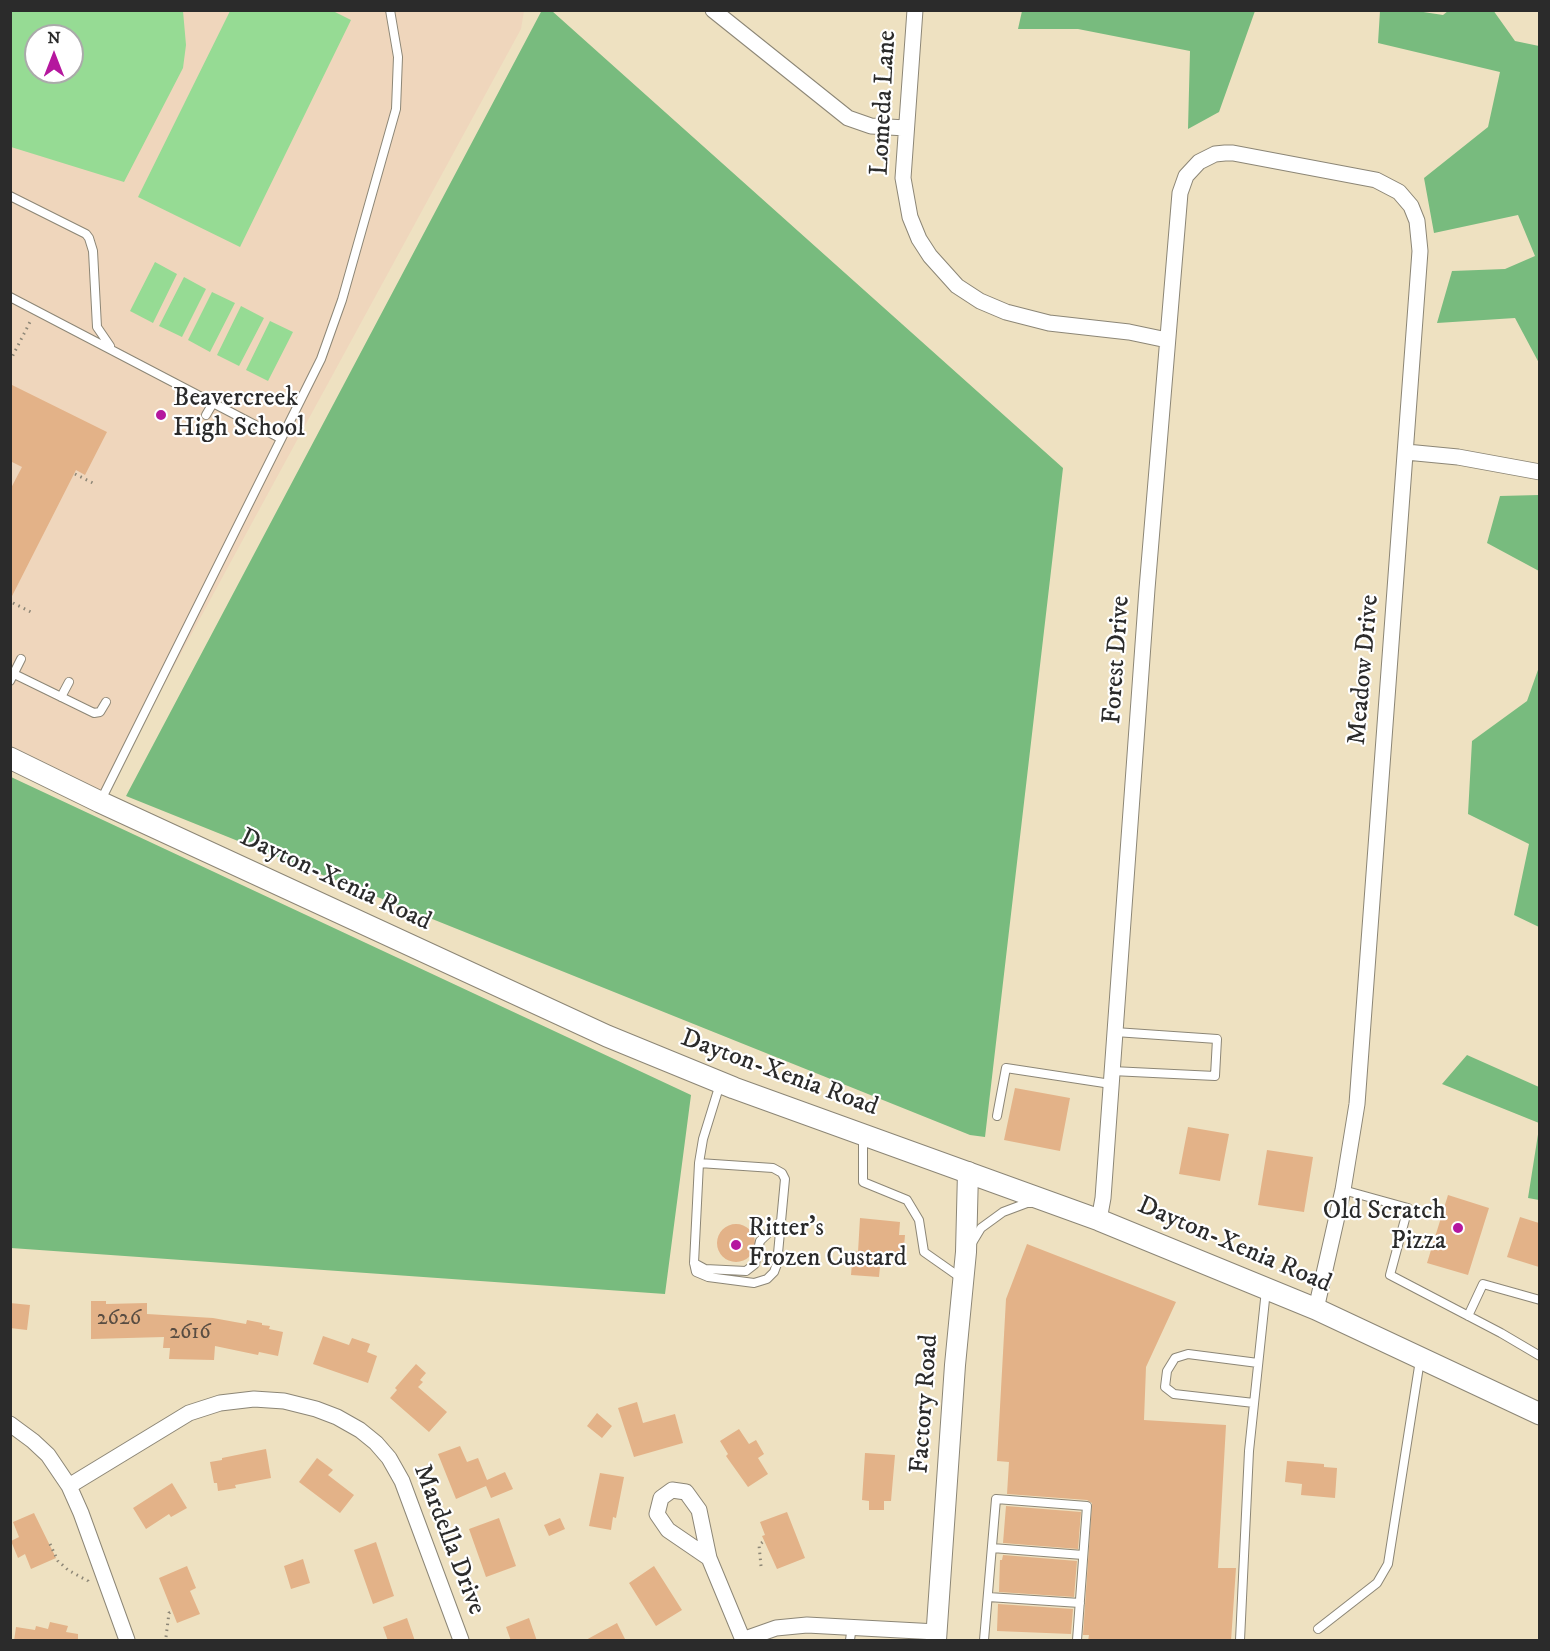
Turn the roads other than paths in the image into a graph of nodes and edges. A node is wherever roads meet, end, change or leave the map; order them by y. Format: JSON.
{"nodes":[{"id":1,"x":390,"y":10,"type":"edge"},
{"id":2,"x":713,"y":10,"type":"edge"},
{"id":3,"x":915,"y":10,"type":"edge"},
{"id":4,"x":906,"y":128,"type":"junction"},
{"id":5,"x":1249,"y":156,"type":"joint"},
{"id":6,"x":10,"y":196,"type":"edge"},
{"id":7,"x":10,"y":297,"type":"edge"},
{"id":8,"x":1167,"y":340,"type":"junction"},
{"id":9,"x":114,"y":350,"type":"junction"},
{"id":10,"x":213,"y":403,"type":"junction"},
{"id":11,"x":206,"y":415,"type":"dead end"},
{"id":12,"x":280,"y":438,"type":"junction"},
{"id":13,"x":1406,"y":452,"type":"junction"},
{"id":14,"x":1539,"y":472,"type":"edge"},
{"id":15,"x":21,"y":659,"type":"dead end"},
{"id":16,"x":12,"y":675,"type":"edge"},
{"id":17,"x":69,"y":682,"type":"dead end"},
{"id":18,"x":61,"y":697,"type":"junction"},
{"id":19,"x":106,"y":702,"type":"dead end"},
{"id":20,"x":10,"y":758,"type":"edge"},
{"id":21,"x":100,"y":802,"type":"junction"},
{"id":22,"x":1115,"y":1032,"type":"junction"},
{"id":23,"x":1112,"y":1078,"type":"junction"},
{"id":24,"x":720,"y":1083,"type":"junction"},
{"id":25,"x":997,"y":1116,"type":"dead end"},
{"id":26,"x":862,"y":1134,"type":"junction"},
{"id":27,"x":699,"y":1162,"type":"junction"},
{"id":28,"x":968,"y":1172,"type":"junction"},
{"id":29,"x":1343,"y":1191,"type":"junction"},
{"id":30,"x":1058,"y":1204,"type":"junction"},
{"id":31,"x":1099,"y":1220,"type":"junction"},
{"id":32,"x":782,"y":1221,"type":"junction"},
{"id":33,"x":966,"y":1252,"type":"junction"},
{"id":34,"x":693,"y":1263,"type":"junction"},
{"id":35,"x":963,"y":1279,"type":"junction"},
{"id":36,"x":1266,"y":1288,"type":"junction"},
{"id":37,"x":1539,"y":1300,"type":"edge"},
{"id":38,"x":1316,"y":1309,"type":"junction"},
{"id":39,"x":1468,"y":1316,"type":"junction"},
{"id":40,"x":1539,"y":1356,"type":"edge"},
{"id":41,"x":1420,"y":1358,"type":"junction"},
{"id":42,"x":1258,"y":1363,"type":"junction"},
{"id":43,"x":1254,"y":1403,"type":"junction"},
{"id":44,"x":1539,"y":1414,"type":"edge"},
{"id":45,"x":10,"y":1424,"type":"edge"},
{"id":46,"x":69,"y":1486,"type":"junction"},
{"id":47,"x":992,"y":1548,"type":"junction"},
{"id":48,"x":1083,"y":1555,"type":"junction"},
{"id":49,"x":709,"y":1558,"type":"dead end"},
{"id":50,"x":988,"y":1597,"type":"junction"},
{"id":51,"x":1080,"y":1603,"type":"junction"},
{"id":52,"x":1318,"y":1629,"type":"dead end"},
{"id":53,"x":851,"y":1634,"type":"edge"},
{"id":54,"x":936,"y":1636,"type":"edge"},
{"id":55,"x":742,"y":1640,"type":"edge"},
{"id":56,"x":127,"y":1641,"type":"edge"},
{"id":57,"x":461,"y":1641,"type":"edge"},
{"id":58,"x":984,"y":1641,"type":"edge"},
{"id":59,"x":1077,"y":1641,"type":"edge"},
{"id":60,"x":1240,"y":1641,"type":"edge"}],
"edges":[{"from":1,"to":12,"type":"lane"},
{"from":2,"to":4,"type":"street"},
{"from":3,"to":4,"type":"street","name":"Lomeda Lane"},
{"from":4,"to":8,"type":"street","name":"Lomeda Lane"},
{"from":5,"to":8,"type":"street","name":"Forest Drive"},
{"from":5,"to":13,"type":"street","name":"Meadow Drive"},
{"from":6,"to":9,"type":"lane"},
{"from":7,"to":9,"type":"lane"},
{"from":8,"to":22,"type":"street","name":"Forest Drive"},
{"from":9,"to":10,"type":"lane"},
{"from":10,"to":11,"type":"lane"},
{"from":10,"to":12,"type":"lane"},
{"from":12,"to":21,"type":"lane"},
{"from":13,"to":14,"type":"street"},
{"from":13,"to":29,"type":"street","name":"Meadow Drive"},
{"from":15,"to":16,"type":"lane"},
{"from":16,"to":18,"type":"lane"},
{"from":17,"to":18,"type":"lane"},
{"from":18,"to":19,"type":"lane"},
{"from":20,"to":21,"type":"main road","name":"Dayton-Xenia Road"},
{"from":21,"to":24,"type":"main road","name":"Dayton-Xenia Road"},
{"from":22,"to":23,"type":"street","name":"Forest Drive"},
{"from":22,"to":23,"type":"lane"},
{"from":23,"to":25,"type":"lane"},
{"from":23,"to":31,"type":"street","name":"Forest Drive"},
{"from":24,"to":26,"type":"main road","name":"Dayton-Xenia Road"},
{"from":24,"to":27,"type":"lane"},
{"from":26,"to":28,"type":"main road","name":"Dayton-Xenia Road"},
{"from":26,"to":35,"type":"lane"},
{"from":27,"to":32,"type":"lane"},
{"from":27,"to":34,"type":"lane"},
{"from":28,"to":30,"type":"main road","name":"Dayton-Xenia Road"},
{"from":28,"to":33,"type":"street","name":"Factory Road"},
{"from":29,"to":38,"type":"street","name":"Meadow Drive"},
{"from":29,"to":39,"type":"lane"},
{"from":30,"to":31,"type":"main road","name":"Dayton-Xenia Road"},
{"from":30,"to":33,"type":"lane"},
{"from":31,"to":36,"type":"main road","name":"Dayton-Xenia Road"},
{"from":32,"to":34,"type":"lane"},
{"from":32,"to":34,"type":"lane"},
{"from":33,"to":35,"type":"street","name":"Factory Road"},
{"from":35,"to":54,"type":"street","name":"Factory Road"},
{"from":36,"to":38,"type":"main road","name":"Dayton-Xenia Road"},
{"from":36,"to":42,"type":"lane"},
{"from":37,"to":39,"type":"lane"},
{"from":38,"to":41,"type":"main road","name":"Dayton-Xenia Road"},
{"from":39,"to":40,"type":"lane"},
{"from":41,"to":44,"type":"main road","name":"Dayton-Xenia Road"},
{"from":41,"to":52,"type":"lane"},
{"from":42,"to":43,"type":"lane"},
{"from":42,"to":43,"type":"lane"},
{"from":43,"to":60,"type":"lane"},
{"from":45,"to":46,"type":"street"},
{"from":46,"to":56,"type":"street"},
{"from":46,"to":57,"type":"street","name":"Mardella Drive"},
{"from":47,"to":48,"type":"lane"},
{"from":47,"to":48,"type":"lane"},
{"from":47,"to":50,"type":"lane"},
{"from":48,"to":51,"type":"lane"},
{"from":49,"to":55,"type":"street"},
{"from":50,"to":51,"type":"lane"},
{"from":50,"to":58,"type":"lane"},
{"from":51,"to":59,"type":"lane"},
{"from":53,"to":54,"type":"street"},
{"from":53,"to":55,"type":"street"}]}
